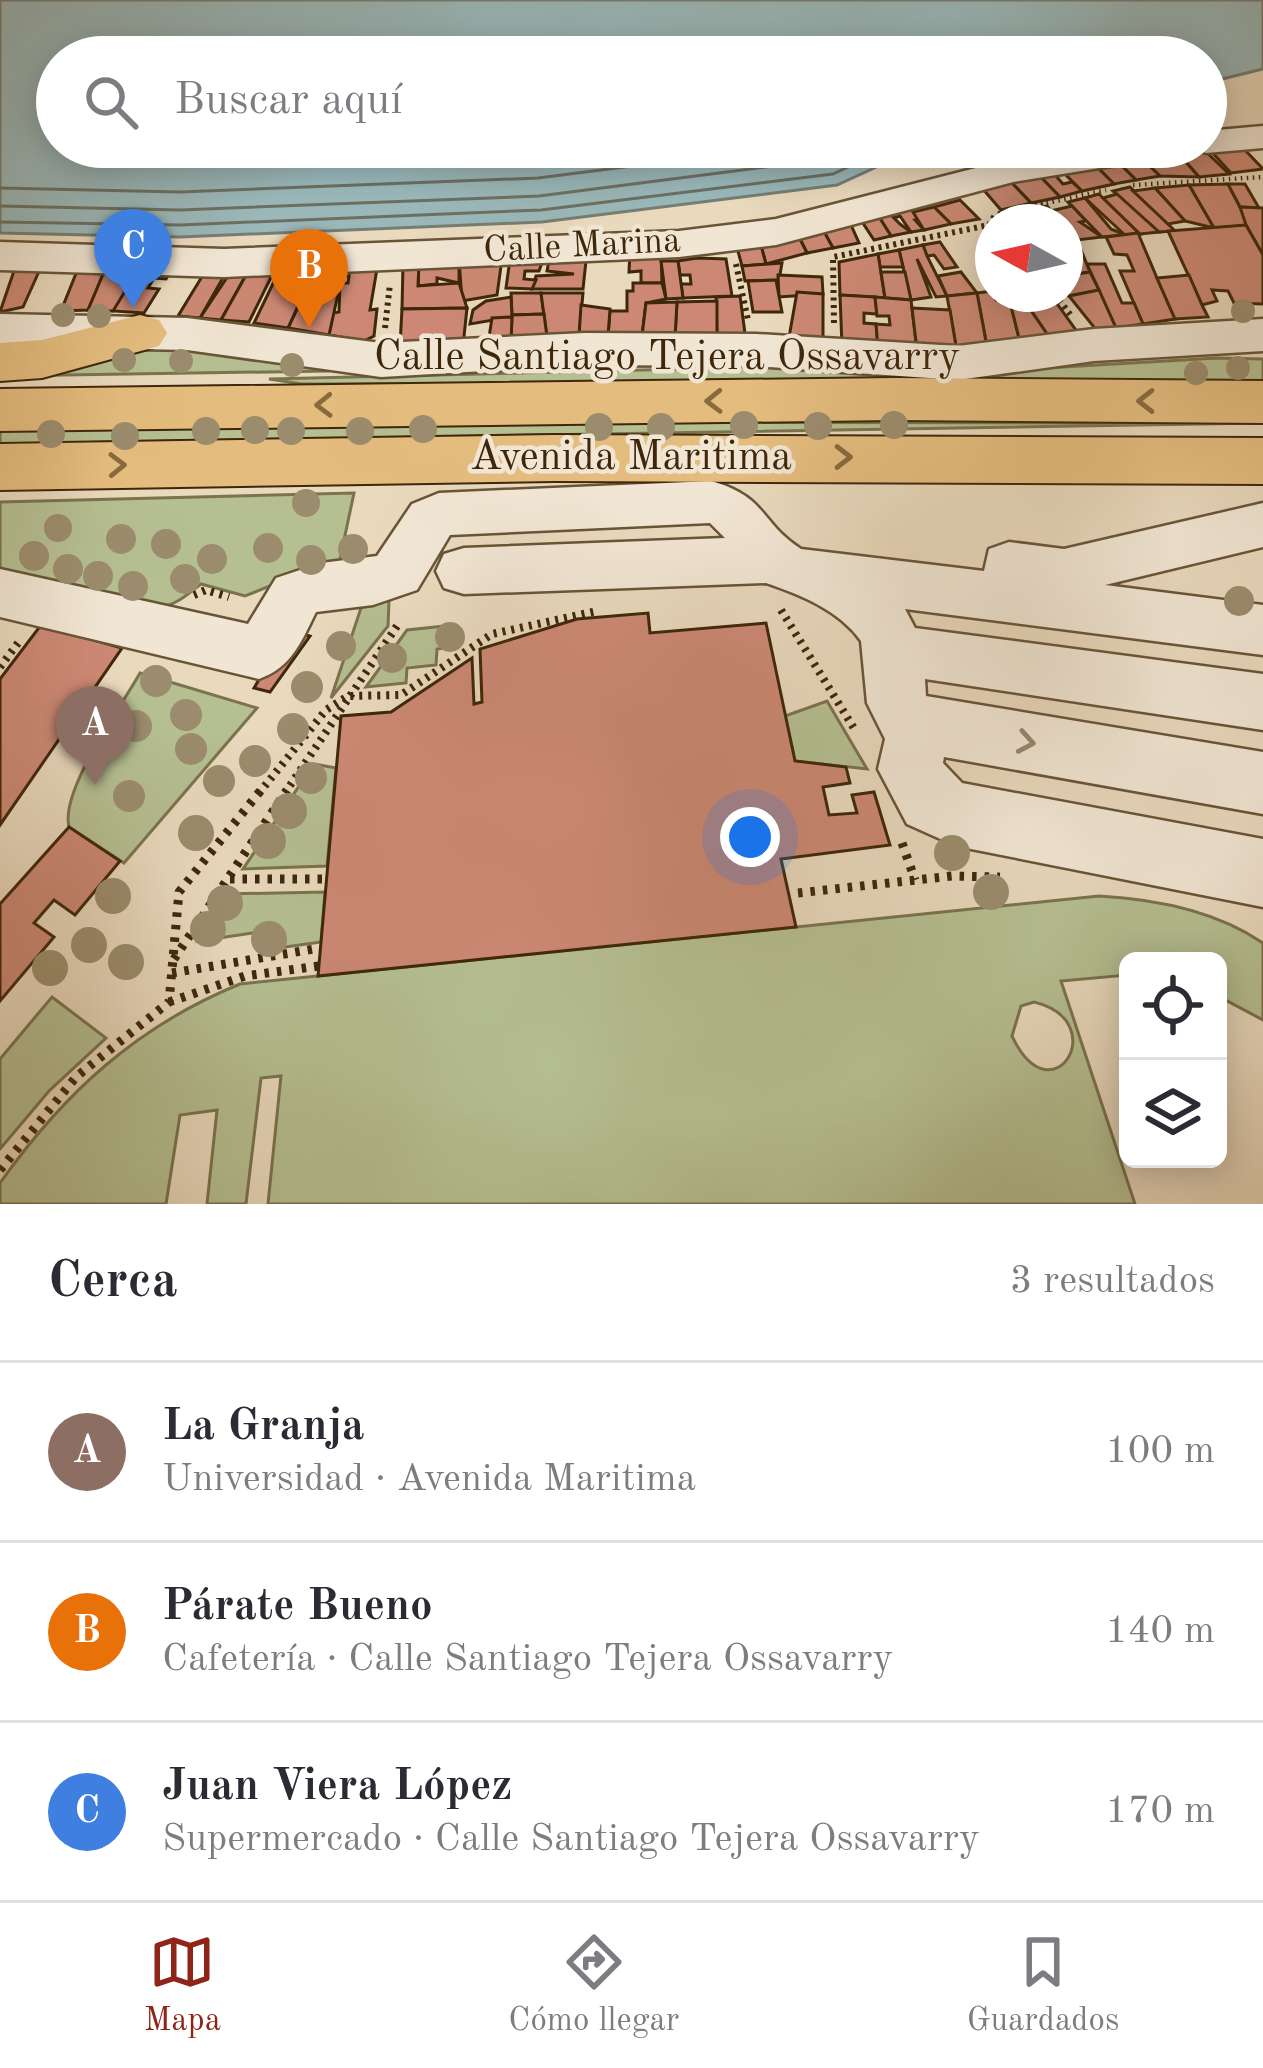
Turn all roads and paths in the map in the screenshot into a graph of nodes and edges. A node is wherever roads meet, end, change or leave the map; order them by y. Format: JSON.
{"nodes":[{"id":1,"x":1263,"y":137,"type":"edge"},
{"id":2,"x":1227,"y":140,"type":"edge"},
{"id":3,"x":1029,"y":168,"type":"edge"},
{"id":4,"x":1263,"y":177,"type":"edge"},
{"id":5,"x":394,"y":253,"type":"junction"},
{"id":6,"x":0,"y":256,"type":"edge"},
{"id":7,"x":833,"y":321,"type":"dead end"},
{"id":8,"x":0,"y":330,"type":"edge"},
{"id":9,"x":140,"y":333,"type":"junction"},
{"id":10,"x":1263,"y":334,"type":"edge"},
{"id":11,"x":382,"y":360,"type":"junction"},
{"id":12,"x":0,"y":362,"type":"edge"},
{"id":13,"x":1263,"y":402,"type":"edge"},
{"id":14,"x":0,"y":410,"type":"edge"},
{"id":15,"x":1107,"y":458,"type":"junction"},
{"id":16,"x":1263,"y":461,"type":"edge"},
{"id":17,"x":0,"y":467,"type":"edge"},
{"id":18,"x":1263,"y":478,"type":"edge"},
{"id":19,"x":1263,"y":525,"type":"edge"},
{"id":20,"x":778,"y":566,"type":"junction"},
{"id":21,"x":464,"y":571,"type":"dead end"},
{"id":22,"x":0,"y":593,"type":"edge"},
{"id":23,"x":1075,"y":606,"type":"junction"},
{"id":24,"x":602,"y":611,"type":"dead end"},
{"id":25,"x":898,"y":622,"type":"junction"},
{"id":26,"x":397,"y":626,"type":"dead end"},
{"id":27,"x":1263,"y":630,"type":"edge"},
{"id":28,"x":1100,"y":678,"type":"junction"},
{"id":29,"x":832,"y":691,"type":"dead end"},
{"id":30,"x":348,"y":696,"type":"junction"},
{"id":31,"x":1263,"y":702,"type":"edge"},
{"id":32,"x":938,"y":726,"type":"junction"},
{"id":33,"x":1111,"y":757,"type":"junction"},
{"id":34,"x":1263,"y":783,"type":"edge"},
{"id":35,"x":1144,"y":850,"type":"junction"},
{"id":36,"x":1263,"y":873,"type":"edge"},
{"id":37,"x":1016,"y":878,"type":"dead end"},
{"id":38,"x":326,"y":879,"type":"dead end"},
{"id":39,"x":228,"y":880,"type":"junction"},
{"id":40,"x":798,"y":893,"type":"dead end"},
{"id":41,"x":320,"y":948,"type":"dead end"},
{"id":42,"x":319,"y":966,"type":"dead end"},
{"id":43,"x":172,"y":967,"type":"junction"},
{"id":44,"x":169,"y":1002,"type":"junction"},
{"id":45,"x":0,"y":1170,"type":"edge"}],
"edges":[{"from":1,"to":2,"type":"street"},
{"from":3,"to":5,"type":"street","name":"Calle Marina"},
{"from":4,"to":7,"type":"path"},
{"from":5,"to":6,"type":"street","name":"Calle Marina"},
{"from":5,"to":11,"type":"path"},
{"from":8,"to":9,"type":"street","name":"Calle Santiago Tejera Ossavarry"},
{"from":9,"to":11,"type":"street","name":"Calle Santiago Tejera Ossavarry"},
{"from":9,"to":12,"type":"highway"},
{"from":10,"to":11,"type":"street","name":"Calle Santiago Tejera Ossavarry"},
{"from":13,"to":14,"type":"highway","name":"Avenida Maritima","one_way":true},
{"from":15,"to":16,"type":"highway","name":"Avenida Maritima"},
{"from":17,"to":15,"type":"highway","name":"Avenida Maritima","one_way":true},
{"from":15,"to":18,"type":"street"},
{"from":19,"to":20,"type":"street"},
{"from":20,"to":21,"type":"street"},
{"from":20,"to":22,"type":"street"},
{"from":20,"to":25,"type":"street"},
{"from":20,"to":29,"type":"path"},
{"from":23,"to":25,"type":"street"},
{"from":23,"to":27,"type":"street"},
{"from":23,"to":28,"type":"street"},
{"from":24,"to":30,"type":"path"},
{"from":25,"to":28,"type":"street"},
{"from":25,"to":32,"type":"street"},
{"from":26,"to":30,"type":"path"},
{"from":28,"to":31,"type":"street"},
{"from":28,"to":33,"type":"street"},
{"from":30,"to":39,"type":"path"},
{"from":30,"to":43,"type":"path"},
{"from":32,"to":33,"type":"street","one_way":true},
{"from":32,"to":35,"type":"street"},
{"from":33,"to":34,"type":"street"},
{"from":33,"to":35,"type":"street"},
{"from":35,"to":36,"type":"street"},
{"from":37,"to":40,"type":"path"},
{"from":38,"to":39,"type":"path"},
{"from":39,"to":43,"type":"path"},
{"from":41,"to":43,"type":"path"},
{"from":42,"to":44,"type":"path"},
{"from":43,"to":44,"type":"path"},
{"from":44,"to":45,"type":"path"}]}
